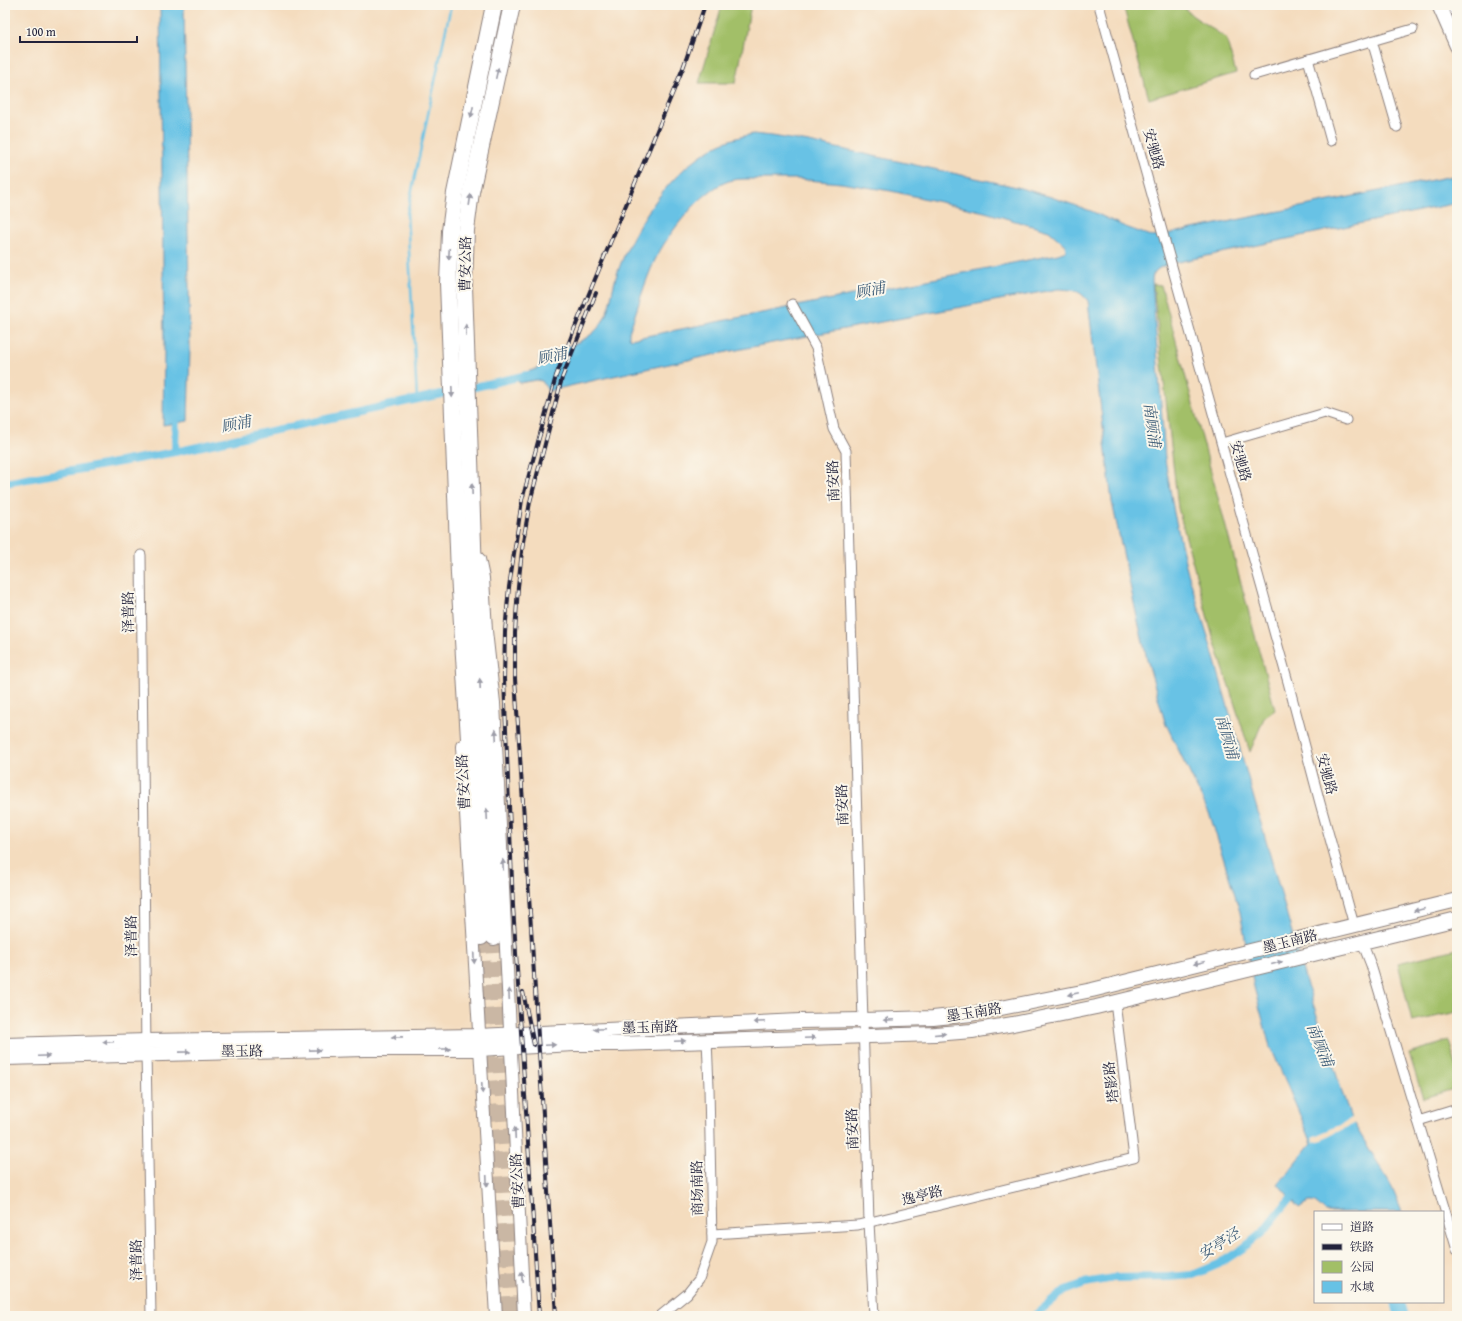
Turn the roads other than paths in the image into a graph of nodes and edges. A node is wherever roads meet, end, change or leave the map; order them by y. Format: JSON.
{"nodes":[{"id":1,"x":494,"y":5,"type":"edge"},
{"id":2,"x":512,"y":5,"type":"edge"},
{"id":3,"x":1099,"y":5,"type":"edge"},
{"id":4,"x":1439,"y":5,"type":"edge"},
{"id":5,"x":1454,"y":5,"type":"edge"},
{"id":6,"x":1457,"y":10,"type":"edge"},
{"id":7,"x":1413,"y":29,"type":"dead end"},
{"id":8,"x":1372,"y":41,"type":"junction"},
{"id":9,"x":1457,"y":46,"type":"edge"},
{"id":10,"x":1308,"y":59,"type":"junction"},
{"id":11,"x":1254,"y":75,"type":"dead end"},
{"id":12,"x":1397,"y":127,"type":"dead end"},
{"id":13,"x":1331,"y":141,"type":"dead end"},
{"id":14,"x":792,"y":304,"type":"dead end"},
{"id":15,"x":1346,"y":420,"type":"dead end"},
{"id":16,"x":1222,"y":443,"type":"junction"},
{"id":17,"x":465,"y":528,"type":"junction"},
{"id":18,"x":141,"y":555,"type":"dead end"},
{"id":19,"x":1457,"y":900,"type":"edge"},
{"id":20,"x":1457,"y":919,"type":"edge"},
{"id":21,"x":1354,"y":925,"type":"junction"},
{"id":22,"x":488,"y":937,"type":"tunnel mouth"},
{"id":23,"x":1362,"y":942,"type":"junction"},
{"id":24,"x":1116,"y":1002,"type":"junction"},
{"id":25,"x":863,"y":1020,"type":"junction"},
{"id":26,"x":863,"y":1036,"type":"junction"},
{"id":27,"x":511,"y":1040,"type":"junction"},
{"id":28,"x":707,"y":1040,"type":"junction"},
{"id":29,"x":479,"y":1042,"type":"junction"},
{"id":30,"x":5,"y":1045,"type":"edge"},
{"id":31,"x":146,"y":1047,"type":"junction"},
{"id":32,"x":5,"y":1058,"type":"edge"},
{"id":33,"x":1457,"y":1109,"type":"edge"},
{"id":34,"x":1418,"y":1121,"type":"junction"},
{"id":35,"x":1134,"y":1158,"type":"joint"},
{"id":36,"x":869,"y":1222,"type":"junction"},
{"id":37,"x":712,"y":1234,"type":"junction"},
{"id":38,"x":1457,"y":1250,"type":"edge"},
{"id":39,"x":151,"y":1316,"type":"edge"},
{"id":40,"x":496,"y":1316,"type":"edge"},
{"id":41,"x":524,"y":1316,"type":"edge"},
{"id":42,"x":660,"y":1316,"type":"edge"},
{"id":43,"x":874,"y":1316,"type":"edge"}],
"edges":[{"from":1,"to":17,"type":"highway","name":"曹安公路","one_way":true},
{"from":17,"to":2,"type":"highway","name":"曹安公路","one_way":true},
{"from":3,"to":16,"type":"street","name":"安驰路"},
{"from":4,"to":9,"type":"main road"},
{"from":5,"to":6,"type":"main road"},
{"from":7,"to":8,"type":"street"},
{"from":8,"to":10,"type":"street"},
{"from":8,"to":12,"type":"street"},
{"from":10,"to":11,"type":"street"},
{"from":10,"to":13,"type":"street"},
{"from":14,"to":25,"type":"street","name":"南安路"},
{"from":15,"to":16,"type":"street"},
{"from":16,"to":21,"type":"street","name":"安驰路"},
{"from":17,"to":22,"type":"highway","name":"曹安公路"},
{"from":27,"to":17,"type":"main road","name":"曹安公路","one_way":true},
{"from":17,"to":29,"type":"main road","name":"曹安公路","one_way":true},
{"from":18,"to":31,"type":"street","name":"泽普路"},
{"from":19,"to":21,"type":"main road","name":"墨玉南路","one_way":true},
{"from":20,"to":23,"type":"main road","name":"墨玉南路"},
{"from":21,"to":25,"type":"main road","name":"墨玉南路","one_way":true},
{"from":24,"to":23,"type":"main road","name":"墨玉南路","one_way":true},
{"from":23,"to":34,"type":"street"},
{"from":26,"to":24,"type":"main road","name":"墨玉南路","one_way":true},
{"from":24,"to":35,"type":"street","name":"塔影路"},
{"from":25,"to":26,"type":"street","name":"南安路"},
{"from":25,"to":27,"type":"main road","name":"墨玉南路","one_way":true},
{"from":28,"to":26,"type":"main road","name":"墨玉南路","one_way":true},
{"from":26,"to":36,"type":"street","name":"南安路"},
{"from":27,"to":28,"type":"main road","name":"墨玉南路","one_way":true},
{"from":27,"to":29,"type":"main road","name":"墨玉南路"},
{"from":41,"to":27,"type":"main road","name":"曹安公路","one_way":true},
{"from":28,"to":37,"type":"street","name":"商场南路"},
{"from":29,"to":31,"type":"main road","name":"墨玉路"},
{"from":29,"to":40,"type":"main road","name":"曹安公路","one_way":true},
{"from":31,"to":30,"type":"main road","name":"墨玉路","one_way":true},
{"from":32,"to":31,"type":"main road","name":"墨玉路","one_way":true},
{"from":31,"to":39,"type":"street","name":"泽普路"},
{"from":33,"to":34,"type":"street"},
{"from":34,"to":38,"type":"street"},
{"from":35,"to":36,"type":"street","name":"逸亭路"},
{"from":36,"to":37,"type":"street","name":"逸亭路"},
{"from":36,"to":43,"type":"street","name":"南安路"},
{"from":37,"to":42,"type":"street","name":"商场南路"}]}
